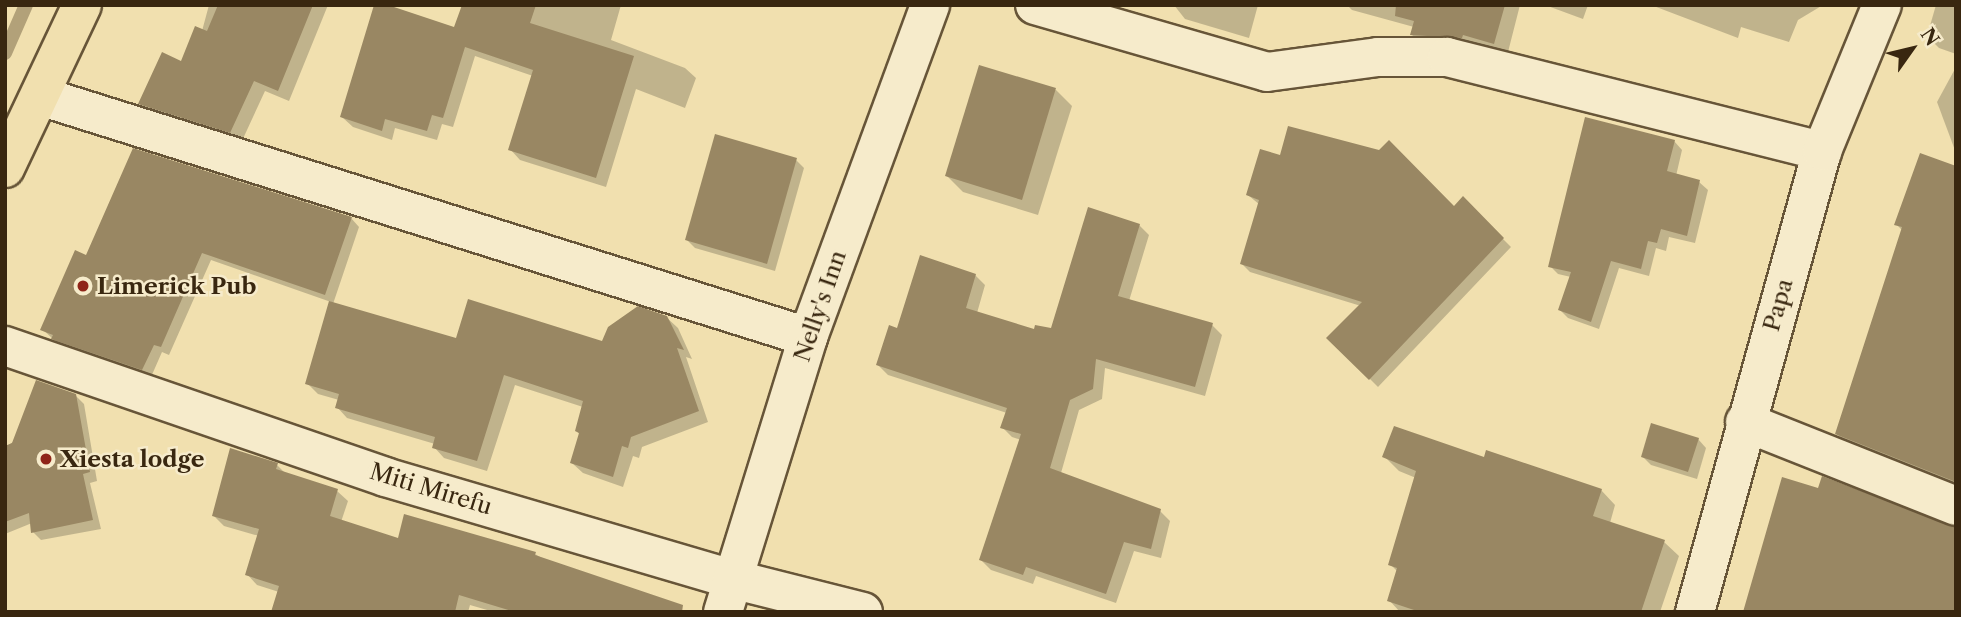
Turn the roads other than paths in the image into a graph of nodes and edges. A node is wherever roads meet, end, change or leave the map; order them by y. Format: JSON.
{"nodes":[{"id":1,"x":82,"y":5,"type":"edge"},
{"id":2,"x":930,"y":5,"type":"edge"},
{"id":3,"x":1035,"y":5,"type":"edge"},
{"id":4,"x":1882,"y":5,"type":"edge"},
{"id":5,"x":40,"y":96,"type":"junction"},
{"id":6,"x":1822,"y":151,"type":"junction"},
{"id":7,"x":6,"y":166,"type":"edge"},
{"id":8,"x":808,"y":337,"type":"junction"},
{"id":9,"x":5,"y":346,"type":"edge"},
{"id":10,"x":1745,"y":422,"type":"junction"},
{"id":11,"x":1956,"y":506,"type":"edge"},
{"id":12,"x":727,"y":595,"type":"edge"},
{"id":13,"x":863,"y":612,"type":"edge"},
{"id":14,"x":1695,"y":612,"type":"edge"}],
"edges":[{"from":1,"to":5,"type":"main road"},
{"from":2,"to":8,"type":"street","name":"Nelly's Inn"},
{"from":3,"to":6,"type":"street"},
{"from":4,"to":6,"type":"street","name":"Papa"},
{"from":5,"to":7,"type":"main road"},
{"from":5,"to":8,"type":"street"},
{"from":6,"to":10,"type":"street","name":"Papa"},
{"from":8,"to":12,"type":"street","name":"Nelly's Inn"},
{"from":9,"to":12,"type":"street","name":"Miti Mirefu"},
{"from":10,"to":11,"type":"street"},
{"from":10,"to":14,"type":"street","name":"Papa"},
{"from":12,"to":13,"type":"street","name":"Miti Mirefu"}]}
